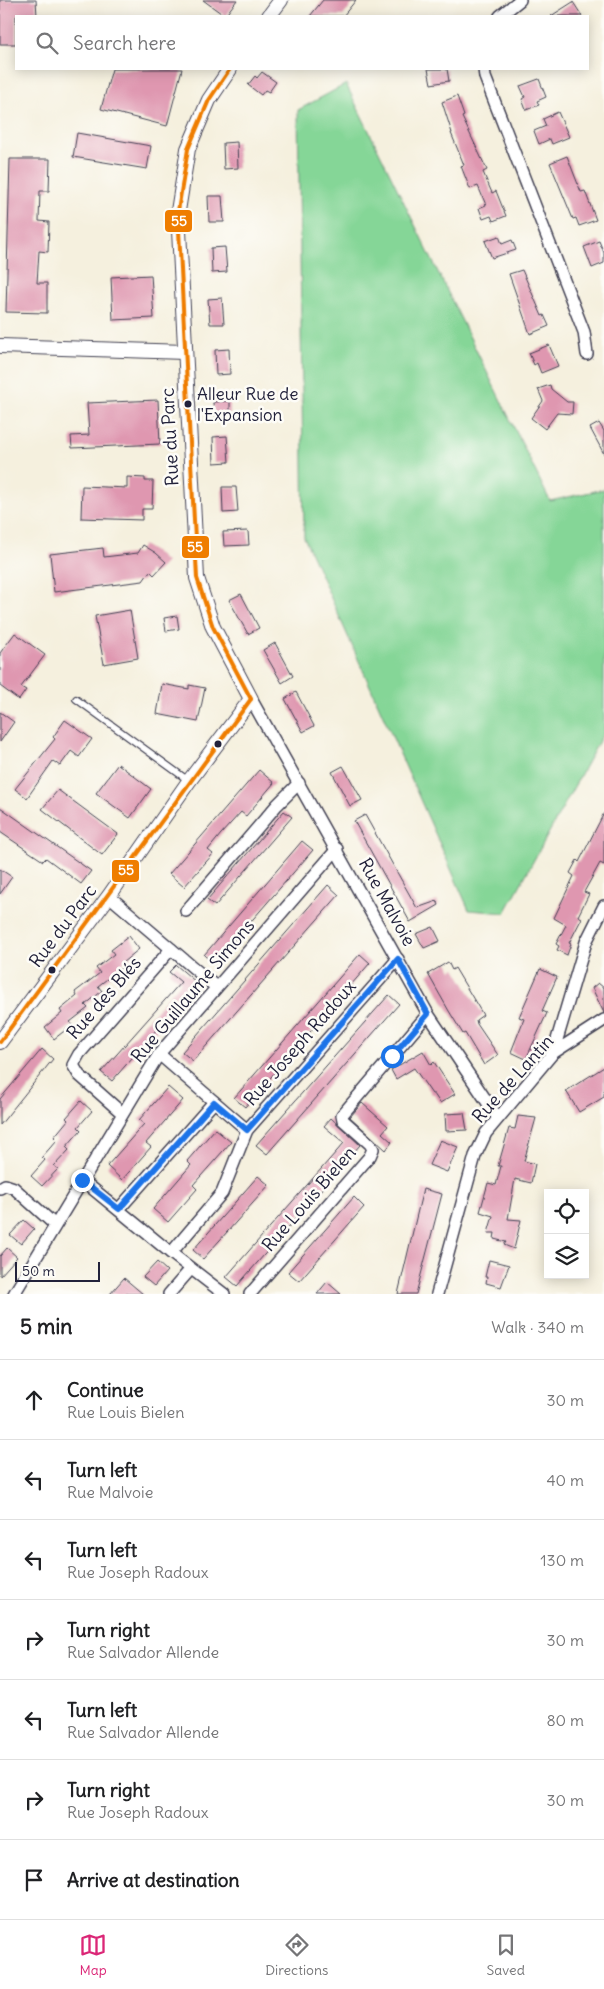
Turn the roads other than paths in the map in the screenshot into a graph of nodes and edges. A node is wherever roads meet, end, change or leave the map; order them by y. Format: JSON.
{"nodes":[{"id":1,"x":281,"y":0,"type":"edge"},
{"id":2,"x":520,"y":0,"type":"edge"},
{"id":3,"x":269,"y":15,"type":"edge"},
{"id":4,"x":501,"y":15,"type":"edge"},
{"id":5,"x":229,"y":70,"type":"edge"},
{"id":6,"x":484,"y":70,"type":"edge"},
{"id":7,"x":0,"y":346,"type":"edge"},
{"id":8,"x":185,"y":352,"type":"junction"},
{"id":9,"x":587,"y":354,"type":"dead end"},
{"id":10,"x":76,"y":699,"type":"dead end"},
{"id":11,"x":251,"y":700,"type":"junction"},
{"id":12,"x":189,"y":781,"type":"junction"},
{"id":13,"x":299,"y":783,"type":"junction"},
{"id":14,"x":337,"y":849,"type":"junction"},
{"id":15,"x":109,"y":896,"type":"junction"},
{"id":16,"x":604,"y":906,"type":"edge"},
{"id":17,"x":186,"y":911,"type":"dead end"},
{"id":18,"x":171,"y":949,"type":"junction"},
{"id":19,"x":398,"y":959,"type":"junction"},
{"id":20,"x":216,"y":987,"type":"junction"},
{"id":21,"x":428,"y":1014,"type":"junction"},
{"id":22,"x":604,"y":1020,"type":"edge"},
{"id":23,"x":0,"y":1042,"type":"edge"},
{"id":24,"x":553,"y":1053,"type":"junction"},
{"id":25,"x":159,"y":1054,"type":"junction"},
{"id":26,"x":214,"y":1102,"type":"junction"},
{"id":27,"x":122,"y":1113,"type":"junction"},
{"id":28,"x":498,"y":1118,"type":"junction"},
{"id":29,"x":247,"y":1130,"type":"junction"},
{"id":30,"x":82,"y":1180,"type":"junction"},
{"id":31,"x":0,"y":1188,"type":"edge"},
{"id":32,"x":119,"y":1209,"type":"junction"},
{"id":33,"x":55,"y":1225,"type":"junction"},
{"id":34,"x":171,"y":1253,"type":"junction"},
{"id":35,"x":190,"y":1270,"type":"junction"},
{"id":36,"x":14,"y":1294,"type":"edge"},
{"id":37,"x":169,"y":1294,"type":"edge"},
{"id":38,"x":224,"y":1294,"type":"edge"},
{"id":39,"x":250,"y":1294,"type":"edge"},
{"id":40,"x":438,"y":1294,"type":"edge"}],
"edges":[{"from":1,"to":3,"type":"street"},
{"from":2,"to":4,"type":"street"},
{"from":5,"to":8,"type":"street","name":"Rue du Parc"},
{"from":6,"to":9,"type":"street"},
{"from":7,"to":8,"type":"street"},
{"from":8,"to":11,"type":"street","name":"Rue du Parc"},
{"from":10,"to":12,"type":"lane"},
{"from":11,"to":12,"type":"street","name":"Rue du Parc"},
{"from":11,"to":13,"type":"street","name":"Rue Malvoie"},
{"from":12,"to":15,"type":"street","name":"Rue du Parc"},
{"from":13,"to":14,"type":"street","name":"Rue Malvoie"},
{"from":13,"to":17,"type":"street"},
{"from":14,"to":19,"type":"street","name":"Rue Malvoie"},
{"from":14,"to":20,"type":"street","name":"Rue Guillaume Simons"},
{"from":15,"to":18,"type":"street"},
{"from":15,"to":23,"type":"street","name":"Rue du Parc"},
{"from":16,"to":24,"type":"street"},
{"from":18,"to":20,"type":"street"},
{"from":18,"to":27,"type":"street","name":"Rue des Blés"},
{"from":19,"to":21,"type":"street","name":"Rue Malvoie"},
{"from":19,"to":29,"type":"street","name":"Rue Joseph Radoux"},
{"from":20,"to":25,"type":"street","name":"Rue Guillaume Simons"},
{"from":21,"to":28,"type":"street","name":"Rue Malvoie"},
{"from":21,"to":39,"type":"street","name":"Rue Louis Bielen"},
{"from":22,"to":24,"type":"street","name":"Rue de Lantin"},
{"from":24,"to":28,"type":"street","name":"Rue de Lantin"},
{"from":25,"to":26,"type":"street"},
{"from":25,"to":27,"type":"street","name":"Rue Guillaume Simons"},
{"from":26,"to":29,"type":"street"},
{"from":26,"to":32,"type":"street"},
{"from":27,"to":30,"type":"street","name":"Rue Guillaume Simons"},
{"from":28,"to":40,"type":"street","name":"Rue de Lantin"},
{"from":29,"to":34,"type":"street","name":"Rue Joseph Radoux"},
{"from":30,"to":32,"type":"street"},
{"from":30,"to":33,"type":"street","name":"Rue Guillaume Simons"},
{"from":31,"to":33,"type":"street"},
{"from":32,"to":34,"type":"street"},
{"from":33,"to":36,"type":"street","name":"Rue Guillaume Simons"},
{"from":34,"to":35,"type":"street"},
{"from":35,"to":37,"type":"street"},
{"from":35,"to":38,"type":"street"}]}
